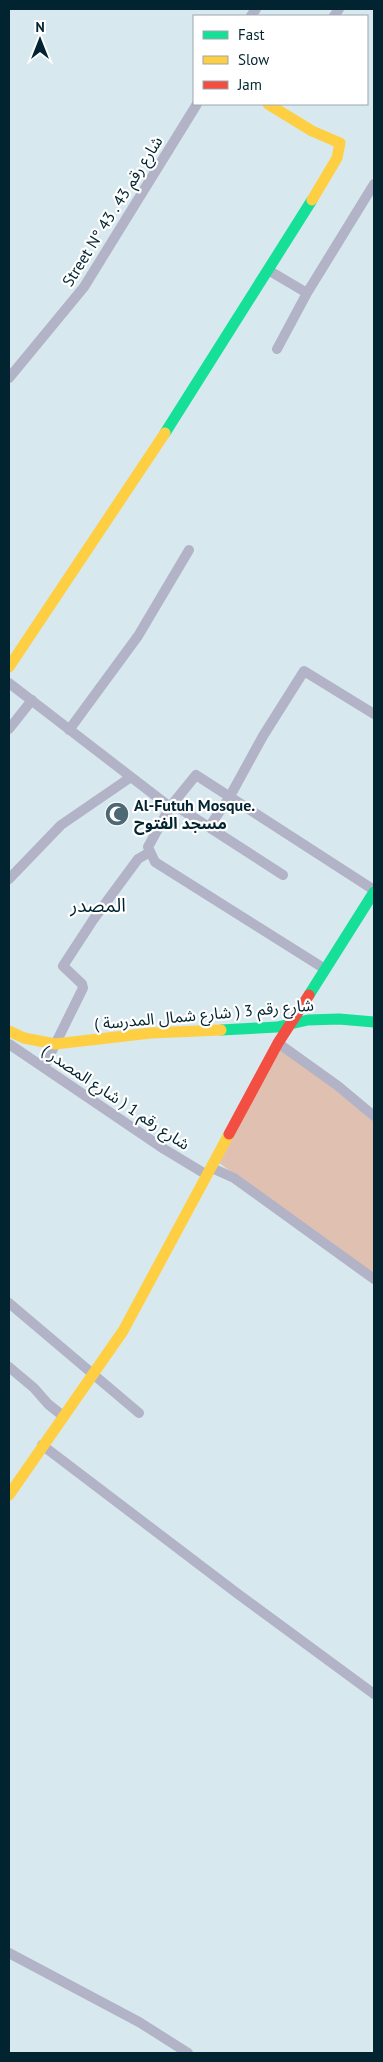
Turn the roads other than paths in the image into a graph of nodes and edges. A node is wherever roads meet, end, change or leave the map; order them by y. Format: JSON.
{"nodes":[{"id":1,"x":196,"y":105,"type":"edge"},
{"id":2,"x":275,"y":106,"type":"edge"},
{"id":3,"x":374,"y":184,"type":"edge"},
{"id":4,"x":268,"y":270,"type":"junction"},
{"id":5,"x":307,"y":293,"type":"junction"},
{"id":6,"x":277,"y":350,"type":"dead end"},
{"id":7,"x":9,"y":378,"type":"edge"},
{"id":8,"x":189,"y":550,"type":"dead end"},
{"id":9,"x":9,"y":667,"type":"edge"},
{"id":10,"x":9,"y":683,"type":"edge"},
{"id":11,"x":32,"y":700,"type":"junction"},
{"id":12,"x":374,"y":714,"type":"edge"},
{"id":13,"x":9,"y":729,"type":"edge"},
{"id":14,"x":69,"y":730,"type":"junction"},
{"id":15,"x":131,"y":777,"type":"junction"},
{"id":16,"x":230,"y":798,"type":"junction"},
{"id":17,"x":172,"y":805,"type":"junction"},
{"id":18,"x":209,"y":827,"type":"junction"},
{"id":19,"x":150,"y":852,"type":"junction"},
{"id":20,"x":283,"y":875,"type":"dead end"},
{"id":21,"x":9,"y":879,"type":"edge"},
{"id":22,"x":374,"y":891,"type":"edge"},
{"id":23,"x":325,"y":969,"type":"junction"},
{"id":24,"x":374,"y":1022,"type":"edge"},
{"id":25,"x":291,"y":1025,"type":"junction"},
{"id":26,"x":9,"y":1031,"type":"edge"},
{"id":27,"x":278,"y":1042,"type":"junction"},
{"id":28,"x":9,"y":1044,"type":"edge"},
{"id":29,"x":55,"y":1044,"type":"junction"},
{"id":30,"x":44,"y":1067,"type":"junction"},
{"id":31,"x":374,"y":1116,"type":"edge"},
{"id":32,"x":210,"y":1171,"type":"junction"},
{"id":33,"x":374,"y":1279,"type":"edge"},
{"id":34,"x":9,"y":1303,"type":"edge"},
{"id":35,"x":9,"y":1366,"type":"edge"},
{"id":36,"x":93,"y":1373,"type":"junction"},
{"id":37,"x":139,"y":1413,"type":"dead end"},
{"id":38,"x":63,"y":1416,"type":"junction"},
{"id":39,"x":42,"y":1445,"type":"junction"},
{"id":40,"x":9,"y":1495,"type":"edge"},
{"id":41,"x":374,"y":1694,"type":"edge"},
{"id":42,"x":9,"y":1953,"type":"edge"},
{"id":43,"x":188,"y":2053,"type":"edge"}],
"edges":[{"from":1,"to":7,"type":"street","name":"Street N° 43 . شارع رقم 43"},
{"from":2,"to":4,"type":"street"},
{"from":3,"to":5,"type":"street"},
{"from":4,"to":5,"type":"street"},
{"from":4,"to":9,"type":"street"},
{"from":5,"to":6,"type":"street"},
{"from":8,"to":14,"type":"street"},
{"from":10,"to":11,"type":"street"},
{"from":11,"to":13,"type":"street"},
{"from":11,"to":14,"type":"street"},
{"from":12,"to":16,"type":"street"},
{"from":14,"to":15,"type":"street"},
{"from":15,"to":17,"type":"street"},
{"from":15,"to":21,"type":"street"},
{"from":16,"to":17,"type":"street"},
{"from":16,"to":18,"type":"street"},
{"from":16,"to":22,"type":"street"},
{"from":17,"to":18,"type":"street"},
{"from":17,"to":19,"type":"street"},
{"from":18,"to":20,"type":"street"},
{"from":19,"to":23,"type":"street"},
{"from":19,"to":29,"type":"street"},
{"from":22,"to":23,"type":"street"},
{"from":23,"to":25,"type":"street"},
{"from":24,"to":25,"type":"street","name":"شارع رقم 3 ( شارع شمال المدرسة )"},
{"from":25,"to":27,"type":"street"},
{"from":25,"to":29,"type":"street","name":"شارع رقم 3 ( شارع شمال المدرسة )"},
{"from":26,"to":29,"type":"street","name":"شارع رقم 3 ( شارع شمال المدرسة )"},
{"from":27,"to":31,"type":"street"},
{"from":27,"to":32,"type":"street"},
{"from":28,"to":30,"type":"street","name":"شارع رقم 1 ( شارع المصدر )"},
{"from":29,"to":30,"type":"street"},
{"from":30,"to":32,"type":"street","name":"شارع رقم 1 ( شارع المصدر )"},
{"from":32,"to":33,"type":"street","name":"شارع رقم 1 ( شارع المصدر )"},
{"from":32,"to":36,"type":"street"},
{"from":34,"to":36,"type":"street"},
{"from":35,"to":38,"type":"street"},
{"from":36,"to":37,"type":"street"},
{"from":36,"to":38,"type":"street"},
{"from":38,"to":39,"type":"street"},
{"from":39,"to":40,"type":"street"},
{"from":39,"to":41,"type":"street"},
{"from":42,"to":43,"type":"street"}]}
